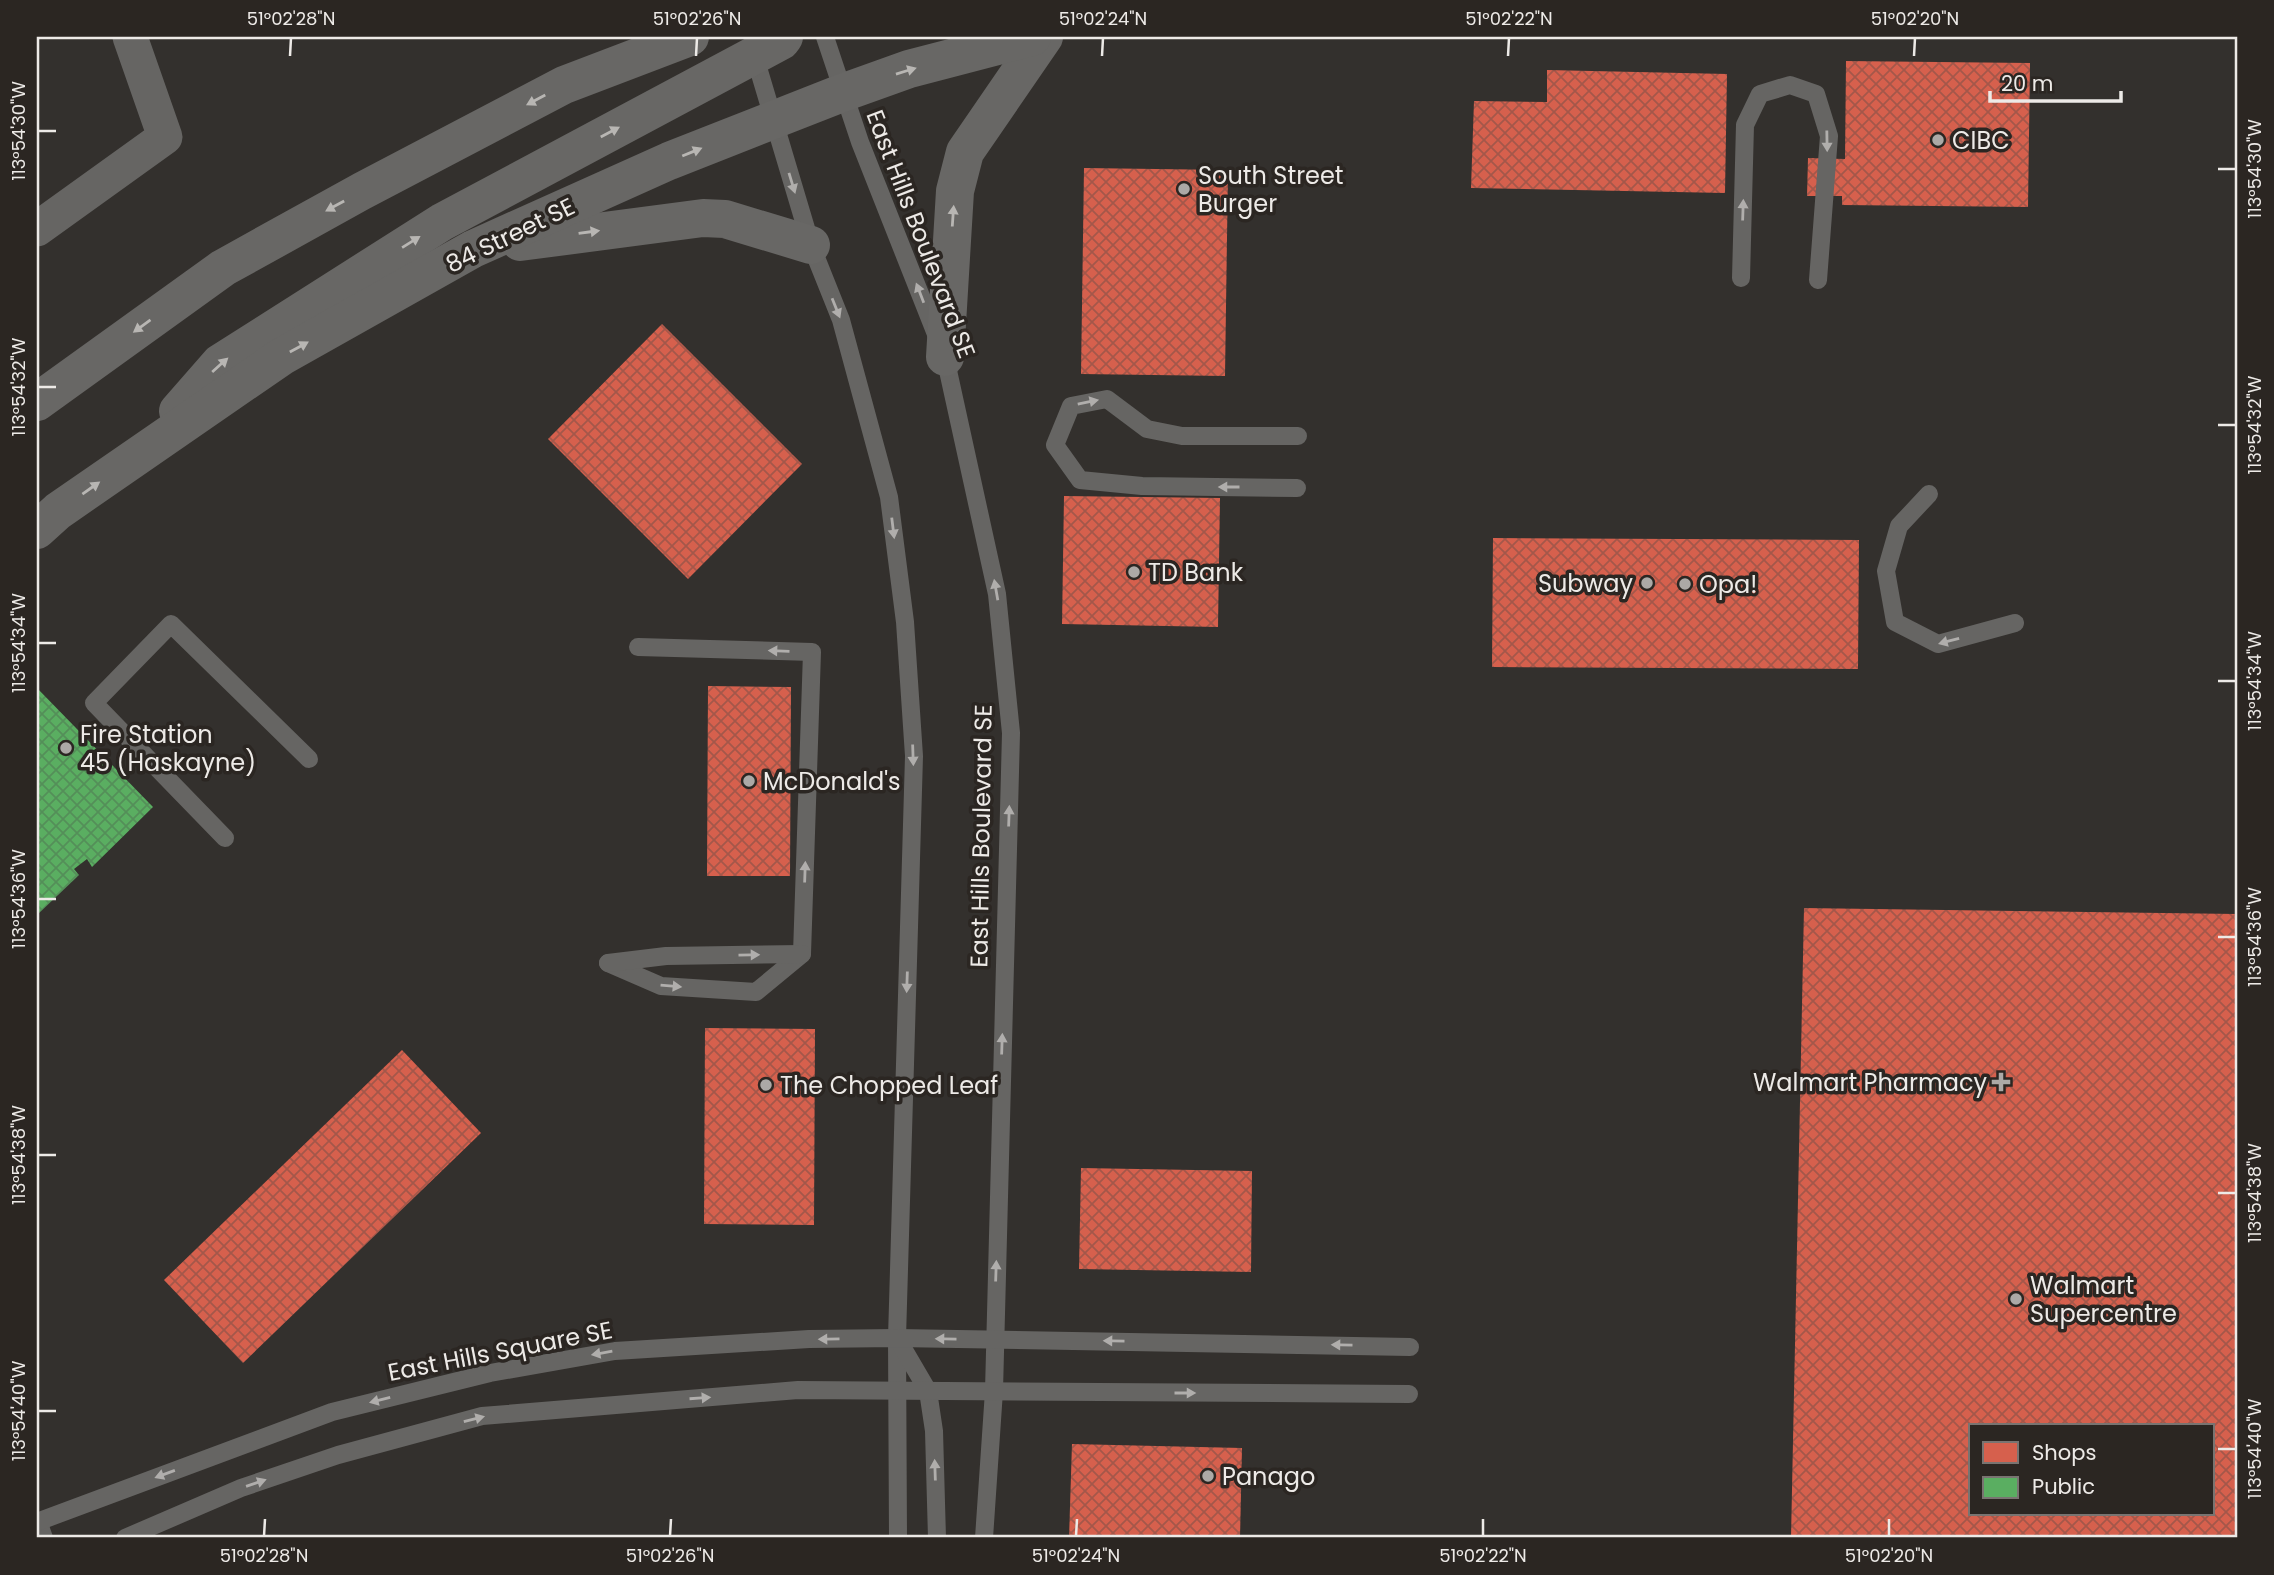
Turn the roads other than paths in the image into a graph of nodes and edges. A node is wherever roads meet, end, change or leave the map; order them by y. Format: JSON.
{"nodes":[{"id":1,"x":130,"y":37,"type":"edge"},
{"id":2,"x":690,"y":37,"type":"edge"},
{"id":3,"x":825,"y":37,"type":"edge"},
{"id":4,"x":1032,"y":37,"type":"edge"},
{"id":5,"x":1044,"y":37,"type":"edge"},
{"id":6,"x":762,"y":43,"type":"edge"},
{"id":7,"x":842,"y":93,"type":"junction"},
{"id":8,"x":772,"y":121,"type":"junction"},
{"id":9,"x":37,"y":229,"type":"edge"},
{"id":10,"x":811,"y":245,"type":"junction"},
{"id":11,"x":473,"y":249,"type":"junction"},
{"id":12,"x":1741,"y":278,"type":"dead end"},
{"id":13,"x":1818,"y":280,"type":"dead end"},
{"id":14,"x":945,"y":357,"type":"junction"},
{"id":15,"x":37,"y":402,"type":"edge"},
{"id":16,"x":1298,"y":436,"type":"dead end"},
{"id":17,"x":142,"y":453,"type":"junction"},
{"id":18,"x":1297,"y":488,"type":"dead end"},
{"id":19,"x":1928,"y":494,"type":"dead end"},
{"id":20,"x":37,"y":530,"type":"edge"},
{"id":21,"x":2015,"y":623,"type":"dead end"},
{"id":22,"x":638,"y":648,"type":"dead end"},
{"id":23,"x":309,"y":759,"type":"dead end"},
{"id":24,"x":225,"y":838,"type":"dead end"},
{"id":25,"x":802,"y":954,"type":"junction"},
{"id":26,"x":897,"y":1338,"type":"junction"},
{"id":27,"x":994,"y":1339,"type":"junction"},
{"id":28,"x":1410,"y":1347,"type":"dead end"},
{"id":29,"x":897,"y":1391,"type":"junction"},
{"id":30,"x":929,"y":1391,"type":"junction"},
{"id":31,"x":994,"y":1391,"type":"junction"},
{"id":32,"x":1409,"y":1394,"type":"dead end"},
{"id":33,"x":40,"y":1527,"type":"edge"},
{"id":34,"x":125,"y":1538,"type":"edge"},
{"id":35,"x":898,"y":1538,"type":"edge"},
{"id":36,"x":937,"y":1538,"type":"edge"},
{"id":37,"x":984,"y":1538,"type":"edge"}],
"edges":[{"from":1,"to":9,"type":"street"},
{"from":2,"to":15,"type":"street","one_way":true},
{"from":3,"to":7,"type":"lane","name":"East Hills Boulevard SE"},
{"from":7,"to":4,"type":"street","name":"84 Street SE","one_way":true},
{"from":14,"to":5,"type":"street","one_way":true},
{"from":6,"to":8,"type":"lane"},
{"from":17,"to":6,"type":"street","one_way":true},
{"from":7,"to":8,"type":"street","name":"84 Street SE"},
{"from":14,"to":7,"type":"lane","name":"East Hills Boulevard SE","one_way":true},
{"from":8,"to":10,"type":"lane","one_way":true},
{"from":11,"to":8,"type":"street","name":"84 Street SE","one_way":true},
{"from":11,"to":10,"type":"street","one_way":true},
{"from":10,"to":26,"type":"lane","one_way":true},
{"from":17,"to":11,"type":"street","name":"84 Street SE","one_way":true},
{"from":12,"to":13,"type":"lane","one_way":true},
{"from":27,"to":14,"type":"lane","name":"East Hills Boulevard SE","one_way":true},
{"from":18,"to":16,"type":"lane","one_way":true},
{"from":20,"to":17,"type":"street","name":"84 Street SE","one_way":true},
{"from":21,"to":19,"type":"lane","one_way":true},
{"from":25,"to":22,"type":"lane","one_way":true},
{"from":23,"to":24,"type":"lane"},
{"from":25,"to":25,"type":"lane"},
{"from":27,"to":26,"type":"lane","name":"East Hills Square SE","one_way":true},
{"from":26,"to":29,"type":"lane"},
{"from":26,"to":30,"type":"lane"},
{"from":26,"to":33,"type":"lane","name":"East Hills Square SE","one_way":true},
{"from":28,"to":27,"type":"lane","name":"East Hills Square SE","one_way":true},
{"from":27,"to":31,"type":"lane","name":"East Hills Boulevard SE"},
{"from":29,"to":30,"type":"lane"},
{"from":34,"to":29,"type":"lane","one_way":true},
{"from":29,"to":35,"type":"lane"},
{"from":30,"to":31,"type":"lane"},
{"from":36,"to":30,"type":"lane","one_way":true},
{"from":31,"to":32,"type":"lane","one_way":true},
{"from":31,"to":37,"type":"lane","name":"East Hills Boulevard SE"}]}
